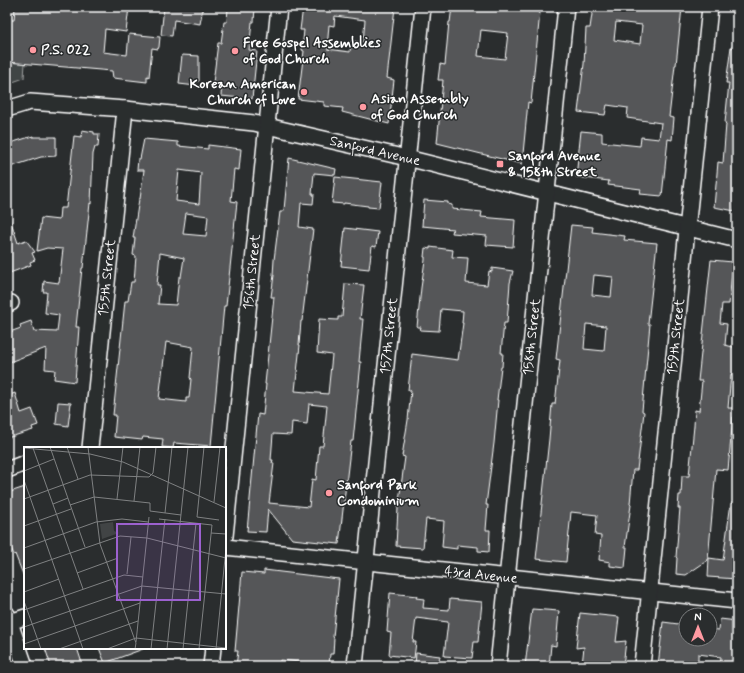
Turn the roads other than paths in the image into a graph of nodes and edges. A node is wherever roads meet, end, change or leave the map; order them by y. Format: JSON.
{"nodes":[{"id":1,"x":279,"y":7,"type":"edge"},
{"id":2,"x":423,"y":7,"type":"edge"},
{"id":3,"x":566,"y":7,"type":"edge"},
{"id":4,"x":710,"y":7,"type":"edge"},
{"id":5,"x":7,"y":109,"type":"edge"},
{"id":6,"x":125,"y":109,"type":"junction"},
{"id":7,"x":267,"y":125,"type":"junction"},
{"id":8,"x":407,"y":158,"type":"junction"},
{"id":9,"x":548,"y":193,"type":"junction"},
{"id":10,"x":687,"y":227,"type":"junction"},
{"id":11,"x":737,"y":240,"type":"edge"},
{"id":12,"x":90,"y":447,"type":"edge"},
{"id":13,"x":24,"y":463,"type":"edge"},
{"id":14,"x":228,"y":468,"type":"edge"},
{"id":15,"x":7,"y":470,"type":"edge"},
{"id":16,"x":226,"y":513,"type":"edge"},
{"id":17,"x":226,"y":548,"type":"edge"},
{"id":18,"x":366,"y":563,"type":"junction"},
{"id":19,"x":507,"y":577,"type":"junction"},
{"id":20,"x":649,"y":592,"type":"junction"},
{"id":21,"x":737,"y":601,"type":"edge"},
{"id":22,"x":24,"y":617,"type":"edge"},
{"id":23,"x":8,"y":620,"type":"edge"},
{"id":24,"x":213,"y":649,"type":"edge"},
{"id":25,"x":25,"y":666,"type":"edge"},
{"id":26,"x":211,"y":666,"type":"edge"},
{"id":27,"x":355,"y":666,"type":"edge"},
{"id":28,"x":498,"y":666,"type":"edge"},
{"id":29,"x":642,"y":666,"type":"edge"}],
"edges":[{"from":1,"to":7,"type":"street","name":"156th Street"},
{"from":2,"to":8,"type":"street","name":"157th Street"},
{"from":3,"to":9,"type":"street","name":"158th Street"},
{"from":4,"to":10,"type":"street","name":"159th Street"},
{"from":5,"to":6,"type":"street","name":"Sanford Avenue"},
{"from":6,"to":7,"type":"street","name":"Sanford Avenue"},
{"from":6,"to":12,"type":"street","name":"155th Street"},
{"from":7,"to":8,"type":"street","name":"Sanford Avenue"},
{"from":7,"to":14,"type":"street","name":"156th Street"},
{"from":8,"to":9,"type":"street","name":"Sanford Avenue"},
{"from":8,"to":18,"type":"street","name":"157th Street"},
{"from":9,"to":10,"type":"street","name":"Sanford Avenue"},
{"from":9,"to":19,"type":"street","name":"158th Street"},
{"from":10,"to":11,"type":"street","name":"Sanford Avenue"},
{"from":10,"to":20,"type":"street","name":"159th Street"},
{"from":13,"to":15,"type":"street"},
{"from":14,"to":16,"type":"street","name":"156th Street"},
{"from":17,"to":18,"type":"street","name":"43rd Avenue"},
{"from":18,"to":19,"type":"street","name":"43rd Avenue"},
{"from":18,"to":27,"type":"street","name":"157th Street"},
{"from":19,"to":20,"type":"street","name":"43rd Avenue"},
{"from":19,"to":28,"type":"street","name":"158th Street"},
{"from":20,"to":21,"type":"street","name":"43rd Avenue"},
{"from":20,"to":29,"type":"street","name":"159th Street"},
{"from":22,"to":23,"type":"street"},
{"from":23,"to":25,"type":"street"},
{"from":24,"to":26,"type":"street"}]}
